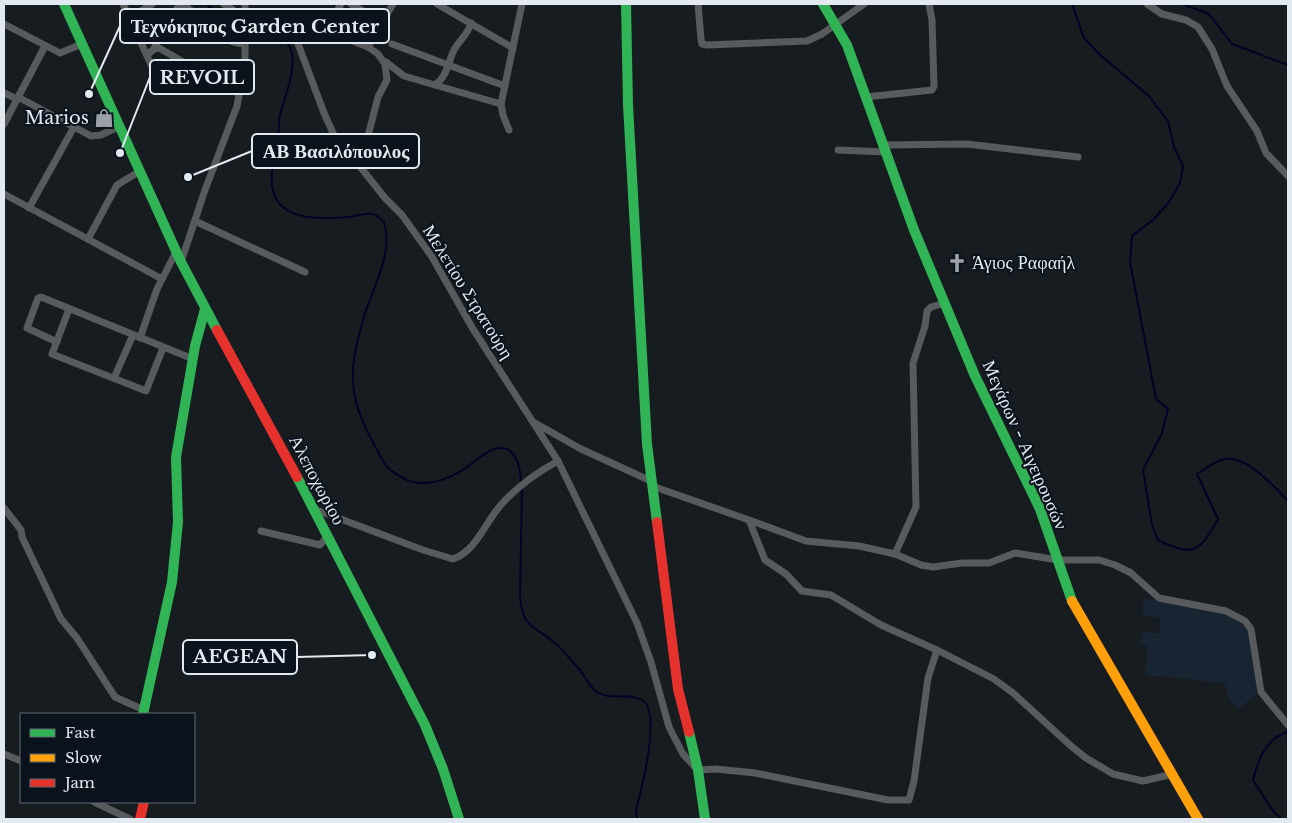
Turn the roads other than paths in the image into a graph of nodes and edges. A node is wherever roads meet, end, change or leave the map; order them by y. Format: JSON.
{"nodes":[{"id":1,"x":64,"y":4,"type":"edge"},
{"id":2,"x":123,"y":4,"type":"edge"},
{"id":3,"x":152,"y":4,"type":"edge"},
{"id":4,"x":181,"y":4,"type":"edge"},
{"id":5,"x":224,"y":4,"type":"edge"},
{"id":6,"x":245,"y":4,"type":"edge"},
{"id":7,"x":341,"y":4,"type":"edge"},
{"id":8,"x":351,"y":4,"type":"edge"},
{"id":9,"x":393,"y":4,"type":"edge"},
{"id":10,"x":437,"y":4,"type":"edge"},
{"id":11,"x":522,"y":4,"type":"edge"},
{"id":12,"x":626,"y":4,"type":"edge"},
{"id":13,"x":698,"y":4,"type":"edge"},
{"id":14,"x":824,"y":4,"type":"edge"},
{"id":15,"x":864,"y":4,"type":"edge"},
{"id":16,"x":930,"y":4,"type":"edge"},
{"id":17,"x":1147,"y":4,"type":"edge"},
{"id":18,"x":130,"y":18,"type":"junction"},
{"id":19,"x":245,"y":18,"type":"junction"},
{"id":20,"x":382,"y":22,"type":"junction"},
{"id":21,"x":4,"y":24,"type":"edge"},
{"id":22,"x":471,"y":24,"type":"junction"},
{"id":23,"x":835,"y":24,"type":"junction"},
{"id":24,"x":291,"y":25,"type":"junction"},
{"id":25,"x":246,"y":29,"type":"junction"},
{"id":26,"x":326,"y":30,"type":"junction"},
{"id":27,"x":82,"y":44,"type":"junction"},
{"id":28,"x":245,"y":44,"type":"junction"},
{"id":29,"x":392,"y":44,"type":"dead end"},
{"id":30,"x":45,"y":46,"type":"junction"},
{"id":31,"x":368,"y":47,"type":"junction"},
{"id":32,"x":513,"y":48,"type":"junction"},
{"id":33,"x":154,"y":49,"type":"junction"},
{"id":34,"x":147,"y":55,"type":"junction"},
{"id":35,"x":382,"y":58,"type":"junction"},
{"id":36,"x":448,"y":66,"type":"junction"},
{"id":37,"x":435,"y":85,"type":"junction"},
{"id":38,"x":161,"y":86,"type":"dead end"},
{"id":39,"x":505,"y":86,"type":"junction"},
{"id":40,"x":4,"y":93,"type":"edge"},
{"id":41,"x":239,"y":94,"type":"junction"},
{"id":42,"x":866,"y":97,"type":"junction"},
{"id":43,"x":17,"y":98,"type":"junction"},
{"id":44,"x":501,"y":104,"type":"junction"},
{"id":45,"x":4,"y":124,"type":"edge"},
{"id":46,"x":120,"y":126,"type":"junction"},
{"id":47,"x":74,"y":127,"type":"junction"},
{"id":48,"x":509,"y":130,"type":"dead end"},
{"id":49,"x":883,"y":148,"type":"junction"},
{"id":50,"x":838,"y":150,"type":"dead end"},
{"id":51,"x":1078,"y":156,"type":"dead end"},
{"id":52,"x":358,"y":164,"type":"junction"},
{"id":53,"x":140,"y":171,"type":"junction"},
{"id":54,"x":1288,"y":176,"type":"edge"},
{"id":55,"x":4,"y":194,"type":"edge"},
{"id":56,"x":29,"y":208,"type":"junction"},
{"id":57,"x":195,"y":221,"type":"junction"},
{"id":58,"x":88,"y":239,"type":"junction"},
{"id":59,"x":176,"y":252,"type":"junction"},
{"id":60,"x":181,"y":262,"type":"junction"},
{"id":61,"x":306,"y":272,"type":"dead end"},
{"id":62,"x":162,"y":278,"type":"junction"},
{"id":63,"x":945,"y":303,"type":"junction"},
{"id":64,"x":69,"y":309,"type":"junction"},
{"id":65,"x":205,"y":309,"type":"junction"},
{"id":66,"x":136,"y":337,"type":"junction"},
{"id":67,"x":57,"y":342,"type":"junction"},
{"id":68,"x":163,"y":348,"type":"junction"},
{"id":69,"x":193,"y":359,"type":"junction"},
{"id":70,"x":114,"y":378,"type":"junction"},
{"id":71,"x":533,"y":422,"type":"junction"},
{"id":72,"x":558,"y":461,"type":"junction"},
{"id":73,"x":652,"y":484,"type":"junction"},
{"id":74,"x":4,"y":508,"type":"edge"},
{"id":75,"x":314,"y":509,"type":"junction"},
{"id":76,"x":749,"y":520,"type":"junction"},
{"id":77,"x":261,"y":531,"type":"dead end"},
{"id":78,"x":328,"y":536,"type":"junction"},
{"id":79,"x":895,"y":554,"type":"junction"},
{"id":80,"x":1058,"y":560,"type":"junction"},
{"id":81,"x":937,"y":650,"type":"junction"},
{"id":82,"x":143,"y":712,"type":"edge"},
{"id":83,"x":1288,"y":725,"type":"edge"},
{"id":84,"x":4,"y":754,"type":"edge"},
{"id":85,"x":20,"y":761,"type":"edge"},
{"id":86,"x":698,"y":770,"type":"junction"},
{"id":87,"x":1173,"y":774,"type":"junction"},
{"id":88,"x":96,"y":803,"type":"edge"},
{"id":89,"x":144,"y":803,"type":"edge"},
{"id":90,"x":130,"y":819,"type":"edge"},
{"id":91,"x":140,"y":819,"type":"edge"},
{"id":92,"x":459,"y":819,"type":"edge"},
{"id":93,"x":705,"y":819,"type":"edge"},
{"id":94,"x":1198,"y":819,"type":"edge"}],
"edges":[{"from":1,"to":27,"type":"main road"},
{"from":2,"to":18,"type":"street"},
{"from":3,"to":18,"type":"street"},
{"from":4,"to":28,"type":"street"},
{"from":4,"to":33,"type":"street"},
{"from":5,"to":19,"type":"street"},
{"from":6,"to":19,"type":"street"},
{"from":7,"to":26,"type":"street"},
{"from":8,"to":20,"type":"street"},
{"from":9,"to":20,"type":"street"},
{"from":10,"to":22,"type":"street"},
{"from":11,"to":32,"type":"street"},
{"from":12,"to":73,"type":"main road"},
{"from":13,"to":23,"type":"street"},
{"from":14,"to":23,"type":"main road","name":"Μεγάρων - Αιγειρουσών"},
{"from":15,"to":23,"type":"street"},
{"from":16,"to":42,"type":"street"},
{"from":17,"to":54,"type":"street"},
{"from":18,"to":34,"type":"street"},
{"from":19,"to":25,"type":"street"},
{"from":20,"to":31,"type":"street"},
{"from":21,"to":30,"type":"street"},
{"from":22,"to":32,"type":"street"},
{"from":22,"to":36,"type":"street"},
{"from":23,"to":42,"type":"main road","name":"Μεγάρων - Αιγειρουσών"},
{"from":24,"to":25,"type":"street"},
{"from":24,"to":26,"type":"street"},
{"from":24,"to":52,"type":"street","name":"Μελετίου Στρατούρη"},
{"from":25,"to":28,"type":"street"},
{"from":26,"to":31,"type":"street"},
{"from":27,"to":30,"type":"street"},
{"from":27,"to":46,"type":"main road"},
{"from":28,"to":41,"type":"street"},
{"from":29,"to":36,"type":"street"},
{"from":30,"to":43,"type":"street"},
{"from":31,"to":35,"type":"street"},
{"from":32,"to":39,"type":"street"},
{"from":33,"to":34,"type":"street"},
{"from":33,"to":41,"type":"street"},
{"from":34,"to":38,"type":"street"},
{"from":35,"to":37,"type":"street"},
{"from":35,"to":52,"type":"street"},
{"from":36,"to":37,"type":"street"},
{"from":36,"to":39,"type":"street"},
{"from":37,"to":44,"type":"street"},
{"from":39,"to":44,"type":"street"},
{"from":40,"to":43,"type":"street"},
{"from":41,"to":57,"type":"street"},
{"from":42,"to":49,"type":"main road","name":"Μεγάρων - Αιγειρουσών"},
{"from":43,"to":45,"type":"street"},
{"from":43,"to":47,"type":"street"},
{"from":44,"to":48,"type":"street"},
{"from":46,"to":47,"type":"street"},
{"from":46,"to":53,"type":"main road","name":"Αλεποχωρίου"},
{"from":47,"to":56,"type":"street"},
{"from":49,"to":50,"type":"street"},
{"from":49,"to":51,"type":"street"},
{"from":49,"to":63,"type":"main road","name":"Μεγάρων - Αιγειρουσών"},
{"from":52,"to":71,"type":"street","name":"Μελετίου Στρατούρη"},
{"from":53,"to":58,"type":"street"},
{"from":53,"to":59,"type":"main road","name":"Αλεποχωρίου"},
{"from":55,"to":56,"type":"street"},
{"from":56,"to":58,"type":"street"},
{"from":57,"to":60,"type":"street"},
{"from":57,"to":61,"type":"street"},
{"from":58,"to":62,"type":"street"},
{"from":59,"to":60,"type":"main road","name":"Αλεποχωρίου"},
{"from":59,"to":62,"type":"street"},
{"from":60,"to":65,"type":"main road","name":"Αλεποχωρίου"},
{"from":62,"to":66,"type":"street"},
{"from":63,"to":79,"type":"street"},
{"from":63,"to":80,"type":"main road","name":"Μεγάρων - Αιγειρουσών"},
{"from":64,"to":66,"type":"street"},
{"from":64,"to":67,"type":"street"},
{"from":64,"to":67,"type":"street"},
{"from":65,"to":69,"type":"main road"},
{"from":65,"to":75,"type":"main road","name":"Αλεποχωρίου"},
{"from":66,"to":68,"type":"street"},
{"from":66,"to":70,"type":"street"},
{"from":67,"to":70,"type":"street"},
{"from":68,"to":69,"type":"street"},
{"from":68,"to":70,"type":"street"},
{"from":69,"to":82,"type":"main road"},
{"from":71,"to":72,"type":"street","name":"Μελετίου Στρατούρη"},
{"from":71,"to":73,"type":"street"},
{"from":72,"to":75,"type":"street"},
{"from":72,"to":86,"type":"street","name":"Μελετίου Στρατούρη"},
{"from":73,"to":76,"type":"street"},
{"from":73,"to":86,"type":"main road"},
{"from":74,"to":82,"type":"street"},
{"from":75,"to":78,"type":"main road","name":"Αλεποχωρίου"},
{"from":76,"to":79,"type":"street"},
{"from":76,"to":81,"type":"street"},
{"from":77,"to":78,"type":"street"},
{"from":78,"to":92,"type":"main road","name":"Αλεποχωρίου"},
{"from":79,"to":80,"type":"street"},
{"from":80,"to":83,"type":"street"},
{"from":80,"to":87,"type":"main road","name":"Μεγάρων - Αιγειρουσών"},
{"from":81,"to":86,"type":"street"},
{"from":81,"to":87,"type":"street"},
{"from":84,"to":85,"type":"street"},
{"from":86,"to":93,"type":"main road"},
{"from":87,"to":94,"type":"main road","name":"Μεγάρων - Αιγειρουσών"},
{"from":88,"to":90,"type":"street"},
{"from":89,"to":91,"type":"main road"}]}
